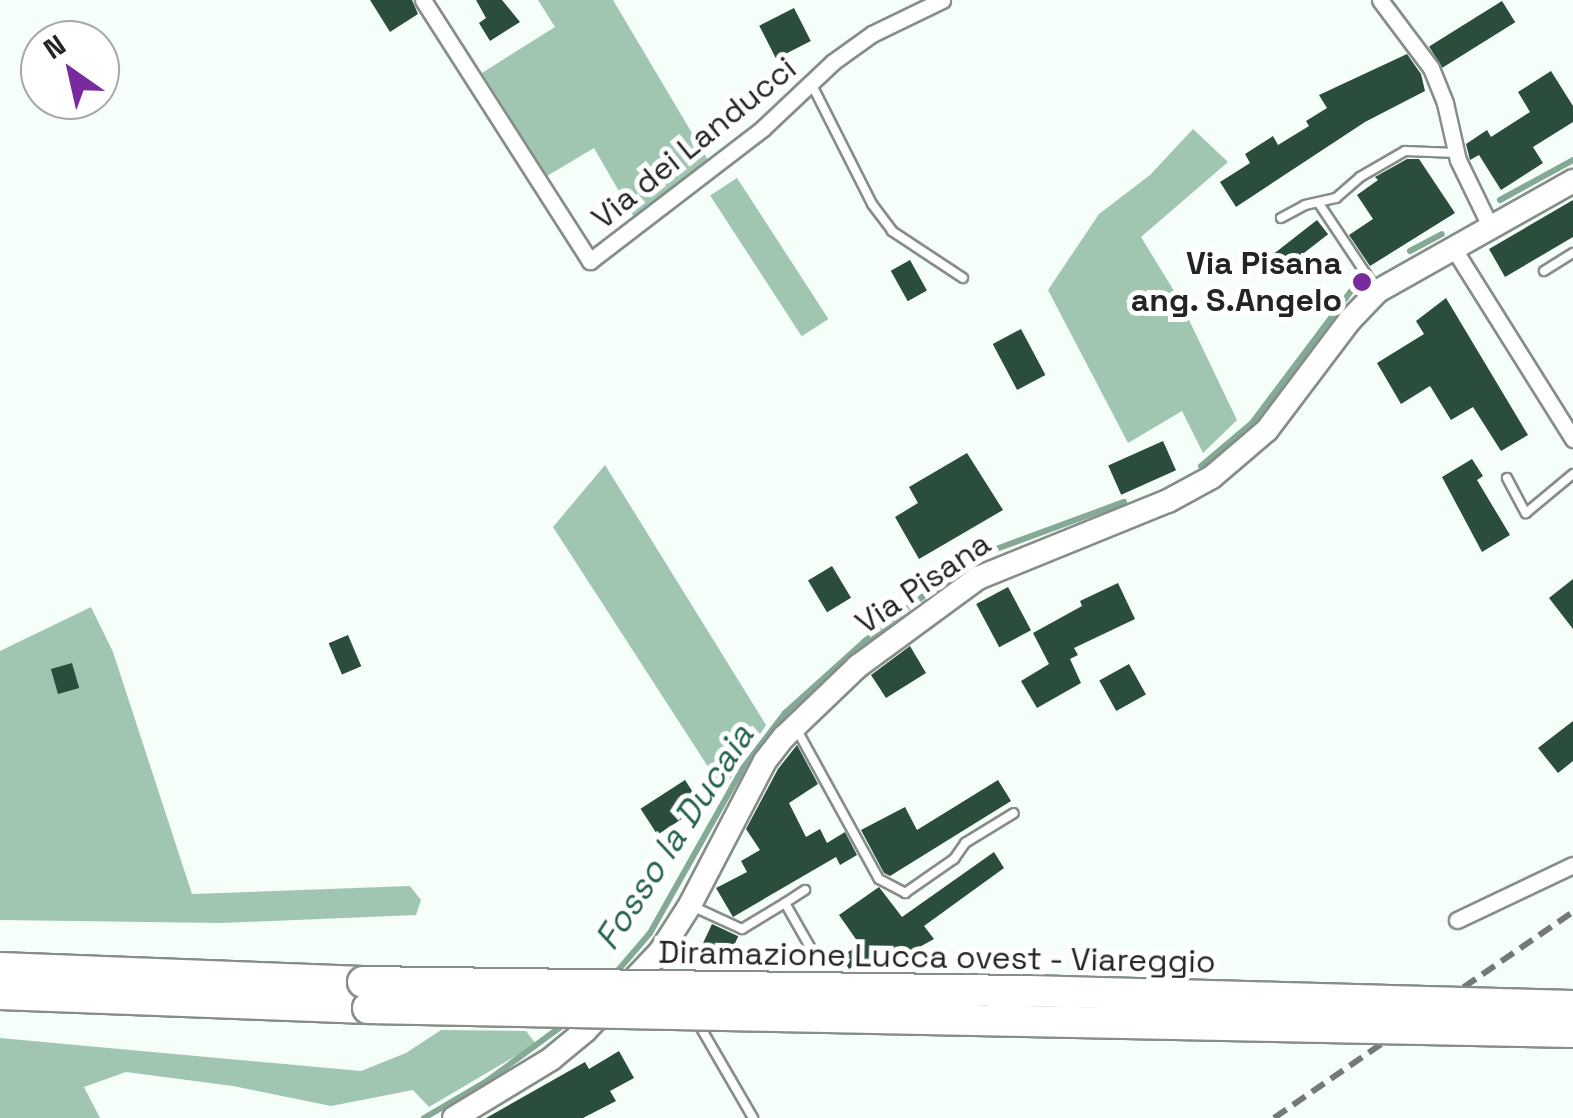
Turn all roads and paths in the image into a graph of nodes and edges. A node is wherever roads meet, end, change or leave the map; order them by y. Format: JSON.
{"nodes":[{"id":1,"x":423,"y":0,"type":"edge"},
{"id":2,"x":942,"y":0,"type":"edge"},
{"id":3,"x":1380,"y":0,"type":"edge"},
{"id":4,"x":812,"y":85,"type":"junction"},
{"id":5,"x":1456,"y":153,"type":"junction"},
{"id":6,"x":1573,"y":181,"type":"edge"},
{"id":7,"x":1320,"y":206,"type":"junction"},
{"id":8,"x":1281,"y":218,"type":"dead end"},
{"id":9,"x":1490,"y":226,"type":"junction"},
{"id":10,"x":1452,"y":246,"type":"junction"},
{"id":11,"x":1573,"y":253,"type":"edge"},
{"id":12,"x":1544,"y":271,"type":"dead end"},
{"id":13,"x":963,"y":278,"type":"dead end"},
{"id":14,"x":1378,"y":291,"type":"junction"},
{"id":15,"x":1573,"y":439,"type":"edge"},
{"id":16,"x":1573,"y":474,"type":"edge"},
{"id":17,"x":1507,"y":478,"type":"dead end"},
{"id":18,"x":794,"y":726,"type":"junction"},
{"id":19,"x":1014,"y":813,"type":"dead end"},
{"id":20,"x":1573,"y":865,"type":"edge"},
{"id":21,"x":805,"y":890,"type":"dead end"},
{"id":22,"x":785,"y":904,"type":"junction"},
{"id":23,"x":690,"y":906,"type":"junction"},
{"id":24,"x":1457,"y":920,"type":"dead end"},
{"id":25,"x":810,"y":947,"type":"dead end"},
{"id":26,"x":660,"y":952,"type":"junction"},
{"id":27,"x":0,"y":968,"type":"edge"},
{"id":28,"x":0,"y":994,"type":"edge"},
{"id":29,"x":366,"y":995,"type":"junction"},
{"id":30,"x":1573,"y":1006,"type":"edge"},
{"id":31,"x":1573,"y":1032,"type":"edge"},
{"id":32,"x":454,"y":1118,"type":"edge"},
{"id":33,"x":754,"y":1118,"type":"edge"}],
"edges":[{"from":1,"to":4,"type":"street","name":"Via dei Landucci"},
{"from":2,"to":4,"type":"street","name":"Via dei Landucci"},
{"from":3,"to":5,"type":"street"},
{"from":4,"to":13,"type":"lane"},
{"from":5,"to":7,"type":"lane"},
{"from":5,"to":9,"type":"street"},
{"from":6,"to":9,"type":"main road","name":"Via Pisana"},
{"from":7,"to":8,"type":"lane"},
{"from":7,"to":14,"type":"lane"},
{"from":9,"to":10,"type":"main road","name":"Via Pisana"},
{"from":10,"to":14,"type":"main road","name":"Via Pisana"},
{"from":10,"to":15,"type":"street"},
{"from":11,"to":12,"type":"lane"},
{"from":14,"to":18,"type":"main road","name":"Via Pisana"},
{"from":16,"to":17,"type":"lane"},
{"from":18,"to":19,"type":"lane"},
{"from":18,"to":23,"type":"main road","name":"Via Pisana"},
{"from":20,"to":24,"type":"street"},
{"from":21,"to":22,"type":"lane"},
{"from":22,"to":23,"type":"lane"},
{"from":22,"to":25,"type":"lane"},
{"from":23,"to":26,"type":"main road","name":"Via Pisana"},
{"from":26,"to":32,"type":"main road","name":"Via Pisana"},
{"from":26,"to":33,"type":"lane"},
{"from":27,"to":29,"type":"highway","name":"Diramazione Lucca ovest - Viareggio"},
{"from":28,"to":29,"type":"highway","name":"Diramazione Lucca ovest - Viareggio"},
{"from":29,"to":30,"type":"highway","name":"Diramazione Lucca ovest - Viareggio","bridge":true},
{"from":29,"to":31,"type":"highway","name":"Diramazione Lucca ovest - Viareggio","bridge":true}]}
